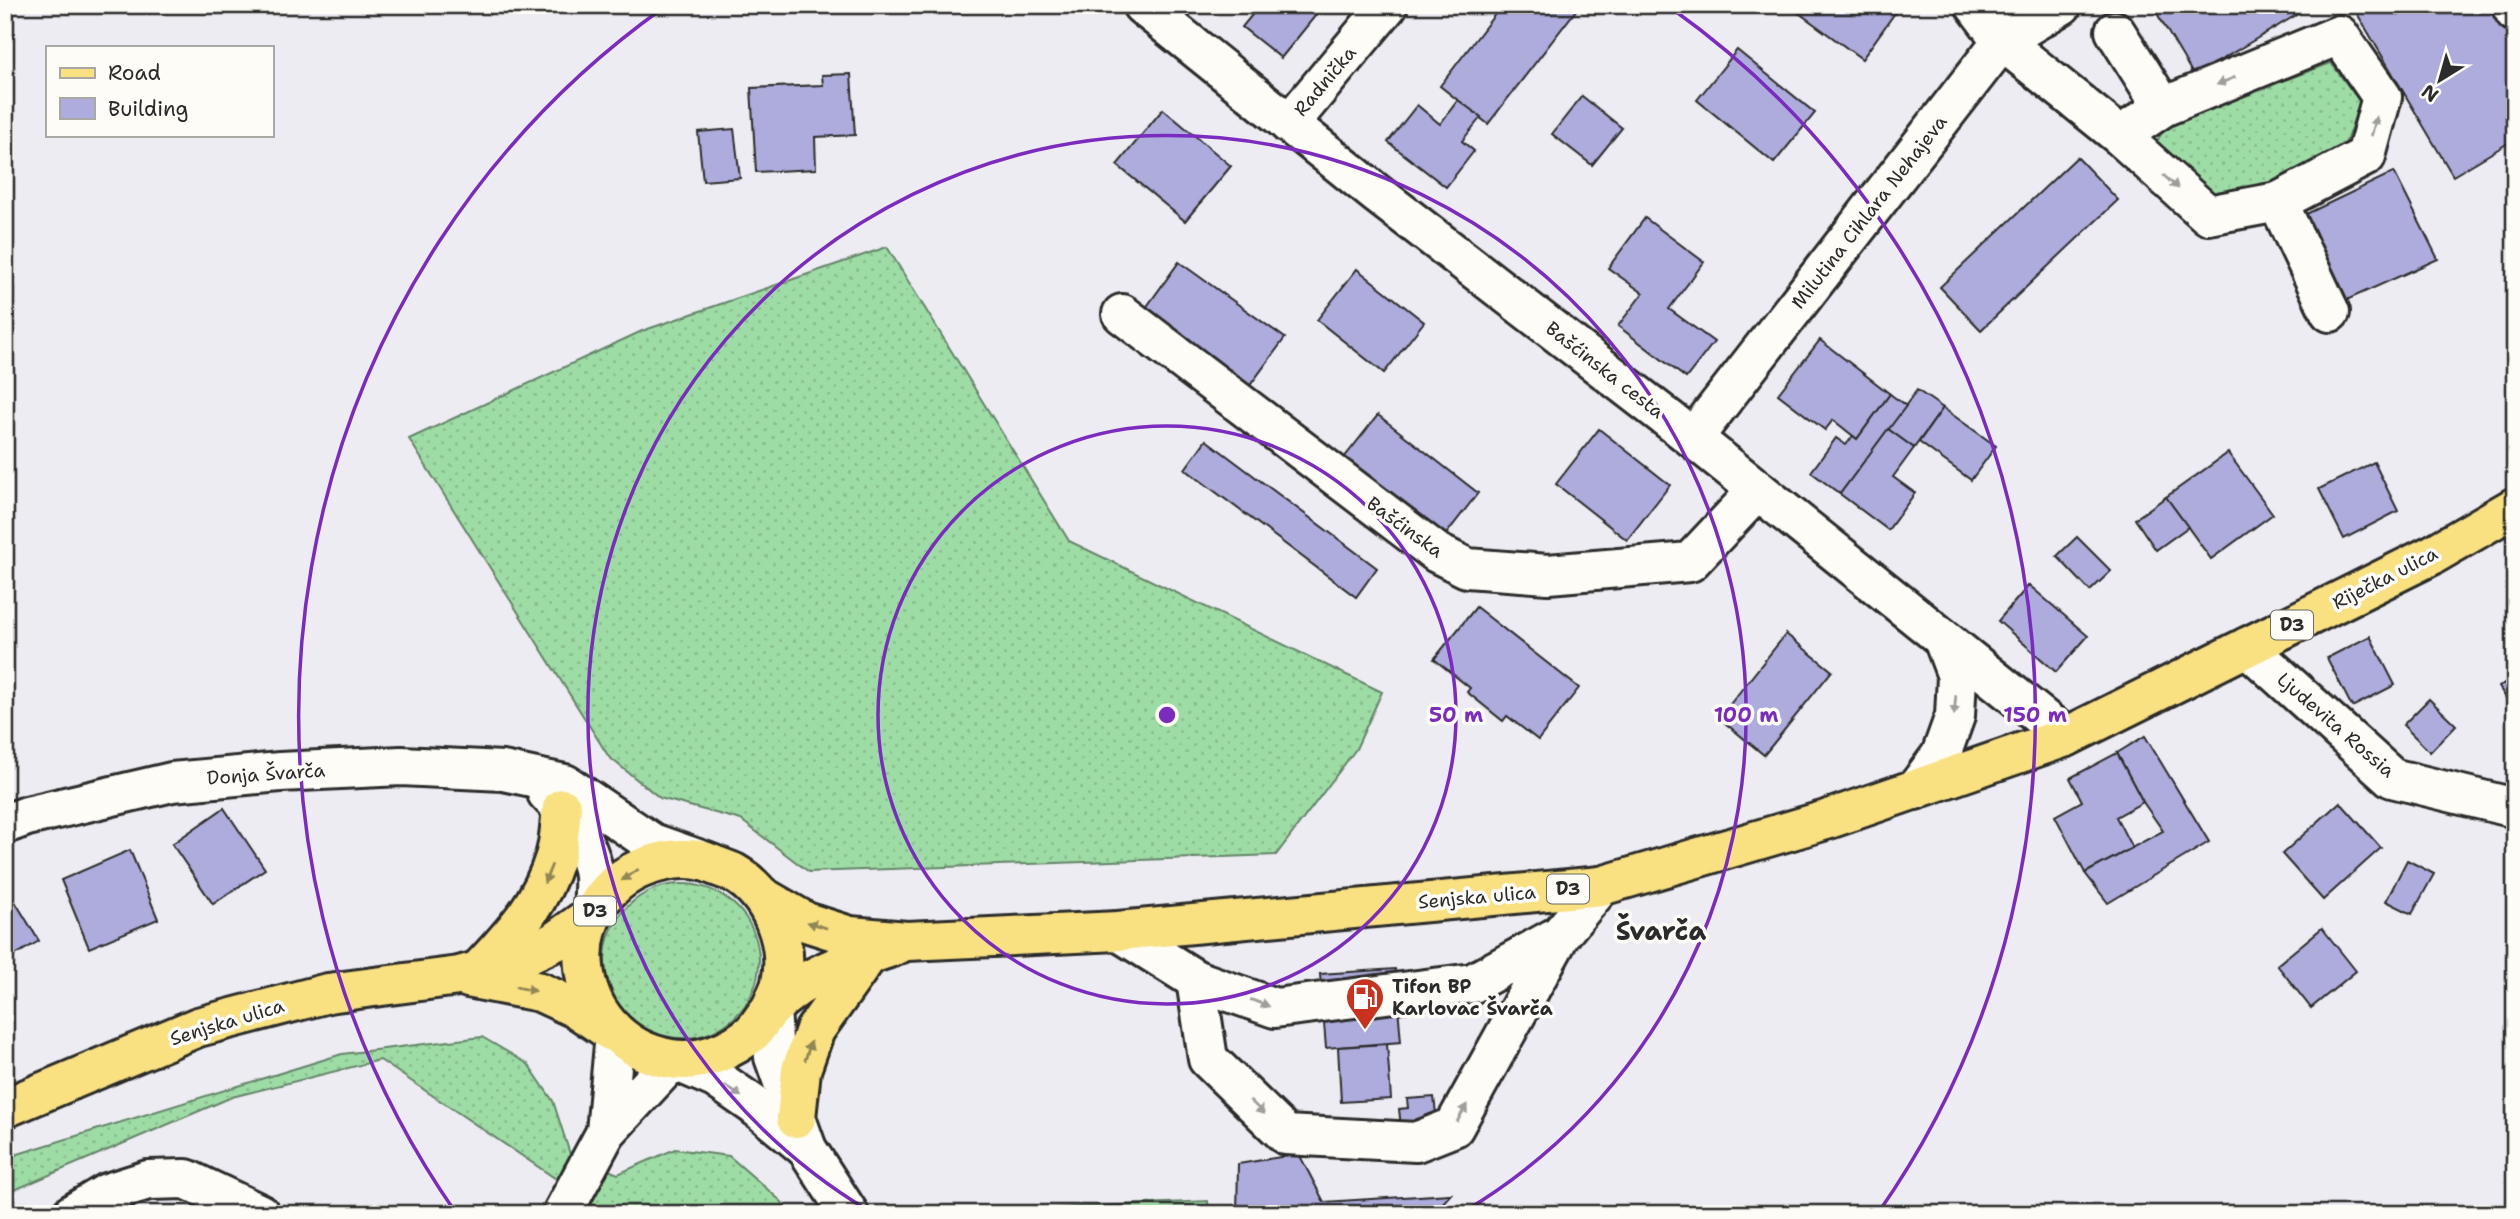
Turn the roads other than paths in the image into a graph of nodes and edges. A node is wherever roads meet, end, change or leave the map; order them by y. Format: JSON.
{"nodes":[{"id":1,"x":1142,"y":5,"type":"edge"},
{"id":2,"x":1388,"y":5,"type":"edge"},
{"id":3,"x":1975,"y":5,"type":"edge"},
{"id":4,"x":2062,"y":5,"type":"edge"},
{"id":5,"x":2511,"y":5,"type":"edge"},
{"id":6,"x":2515,"y":12,"type":"edge"},
{"id":7,"x":2115,"y":31,"type":"dead end"},
{"id":8,"x":2003,"y":41,"type":"junction"},
{"id":9,"x":2163,"y":107,"type":"junction"},
{"id":10,"x":1289,"y":124,"type":"junction"},
{"id":11,"x":2120,"y":136,"type":"junction"},
{"id":12,"x":2278,"y":202,"type":"junction"},
{"id":13,"x":2330,"y":312,"type":"dead end"},
{"id":14,"x":1122,"y":314,"type":"dead end"},
{"id":15,"x":1693,"y":438,"type":"junction"},
{"id":16,"x":1758,"y":490,"type":"junction"},
{"id":17,"x":2515,"y":508,"type":"edge"},
{"id":18,"x":1943,"y":639,"type":"junction"},
{"id":19,"x":2247,"y":647,"type":"junction"},
{"id":20,"x":2066,"y":737,"type":"junction"},
{"id":21,"x":530,"y":777,"type":"junction"},
{"id":22,"x":1915,"y":790,"type":"junction"},
{"id":23,"x":562,"y":808,"type":"junction"},
{"id":24,"x":2515,"y":808,"type":"edge"},
{"id":25,"x":5,"y":824,"type":"edge"},
{"id":26,"x":705,"y":862,"type":"junction"},
{"id":27,"x":1601,"y":886,"type":"junction"},
{"id":28,"x":761,"y":895,"type":"junction"},
{"id":29,"x":593,"y":914,"type":"junction"},
{"id":30,"x":1118,"y":932,"type":"junction"},
{"id":31,"x":1560,"y":935,"type":"junction"},
{"id":32,"x":908,"y":941,"type":"junction"},
{"id":33,"x":867,"y":956,"type":"junction"},
{"id":34,"x":469,"y":974,"type":"junction"},
{"id":35,"x":1196,"y":980,"type":"junction"},
{"id":36,"x":771,"y":1008,"type":"junction"},
{"id":37,"x":615,"y":1034,"type":"junction"},
{"id":38,"x":673,"y":1060,"type":"junction"},
{"id":39,"x":5,"y":1108,"type":"edge"},
{"id":40,"x":606,"y":1132,"type":"junction"},
{"id":41,"x":802,"y":1133,"type":"junction"},
{"id":42,"x":72,"y":1214,"type":"edge"},
{"id":43,"x":260,"y":1214,"type":"edge"},
{"id":44,"x":562,"y":1214,"type":"edge"},
{"id":45,"x":849,"y":1214,"type":"edge"}],
"edges":[{"from":1,"to":10,"type":"street","name":"Bašćinska cesta"},
{"from":2,"to":10,"type":"street","name":"Radnička"},
{"from":3,"to":8,"type":"street"},
{"from":4,"to":8,"type":"street","name":"Milutina Cihlara Nehajeva"},
{"from":5,"to":6,"type":"street"},
{"from":7,"to":9,"type":"street"},
{"from":8,"to":11,"type":"street"},
{"from":8,"to":15,"type":"street","name":"Milutina Cihlara Nehajeva"},
{"from":9,"to":11,"type":"street"},
{"from":12,"to":9,"type":"street","one_way":true},
{"from":10,"to":15,"type":"street","name":"Bašćinska cesta"},
{"from":11,"to":12,"type":"street","one_way":true},
{"from":12,"to":13,"type":"street"},
{"from":14,"to":16,"type":"street","name":"Bašćinska"},
{"from":15,"to":16,"type":"street","name":"Bašćinska cesta"},
{"from":16,"to":18,"type":"street","name":"Bašćinska cesta"},
{"from":17,"to":19,"type":"main road","name":"Riječka ulica","number":"D3"},
{"from":18,"to":20,"type":"street","name":"Bašćinska cesta"},
{"from":18,"to":22,"type":"street","one_way":true},
{"from":19,"to":20,"type":"main road","name":"Riječka ulica","number":"D3"},
{"from":19,"to":24,"type":"street","name":"Ljudevita Rossia"},
{"from":20,"to":22,"type":"main road","name":"Senjska ulica","number":"D3"},
{"from":21,"to":23,"type":"street"},
{"from":21,"to":25,"type":"street","name":"Donja Švarča"},
{"from":21,"to":26,"type":"street","name":"Donja Švarča"},
{"from":22,"to":27,"type":"main road","name":"Senjska ulica","number":"D3"},
{"from":23,"to":29,"type":"street"},
{"from":23,"to":34,"type":"main road","one_way":true},
{"from":26,"to":28,"type":"main road","number":"D3"},
{"from":26,"to":29,"type":"main road","number":"D3","one_way":true},
{"from":27,"to":30,"type":"main road","name":"Senjska ulica","number":"D3"},
{"from":27,"to":31,"type":"street"},
{"from":32,"to":28,"type":"main road","name":"Senjska ulica","number":"D3","one_way":true},
{"from":28,"to":36,"type":"main road","number":"D3"},
{"from":29,"to":34,"type":"main road","name":"Senjska ulica","number":"D3"},
{"from":29,"to":37,"type":"main road","number":"D3"},
{"from":30,"to":32,"type":"main road","name":"Senjska ulica","number":"D3"},
{"from":30,"to":35,"type":"street"},
{"from":35,"to":31,"type":"street","one_way":true},
{"from":35,"to":31,"type":"street","one_way":true},
{"from":32,"to":33,"type":"main road","name":"Senjska ulica","number":"D3"},
{"from":33,"to":36,"type":"main road","name":"Senjska ulica","number":"D3"},
{"from":41,"to":33,"type":"main road","one_way":true},
{"from":34,"to":37,"type":"main road","name":"Senjska ulica","number":"D3","one_way":true},
{"from":34,"to":39,"type":"main road","name":"Senjska ulica","number":"D3"},
{"from":36,"to":38,"type":"main road","number":"D3"},
{"from":36,"to":41,"type":"street"},
{"from":37,"to":38,"type":"main road","number":"D3"},
{"from":37,"to":40,"type":"street"},
{"from":38,"to":40,"type":"street"},
{"from":38,"to":41,"type":"street","one_way":true},
{"from":40,"to":44,"type":"street"},
{"from":41,"to":45,"type":"street"},
{"from":42,"to":43,"type":"street"}]}
